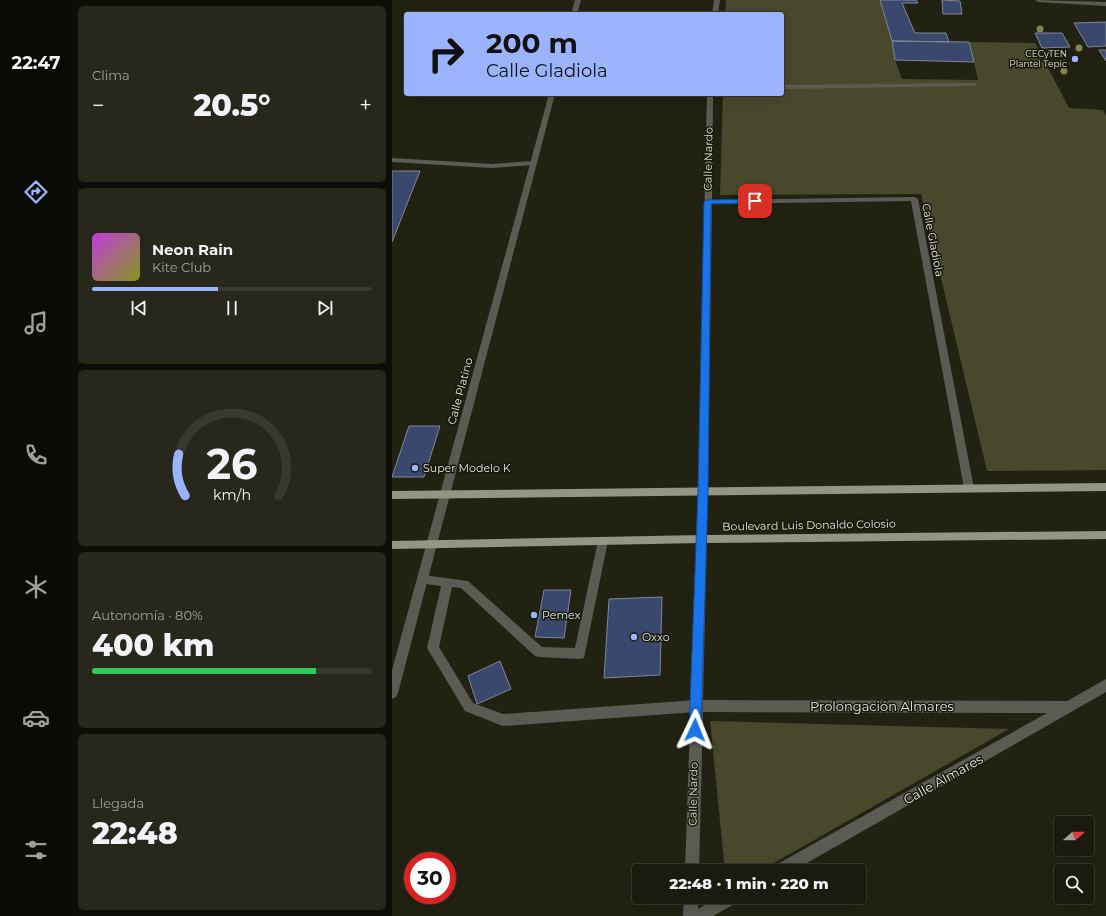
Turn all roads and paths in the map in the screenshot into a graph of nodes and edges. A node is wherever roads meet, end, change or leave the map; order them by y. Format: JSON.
{"nodes":[{"id":1,"x":578,"y":0,"type":"edge"},
{"id":2,"x":717,"y":0,"type":"edge"},
{"id":3,"x":1038,"y":0,"type":"edge"},
{"id":4,"x":1106,"y":4,"type":"edge"},
{"id":5,"x":575,"y":12,"type":"edge"},
{"id":6,"x":715,"y":12,"type":"edge"},
{"id":7,"x":974,"y":84,"type":"dead end"},
{"id":8,"x":784,"y":87,"type":"edge"},
{"id":9,"x":551,"y":96,"type":"edge"},
{"id":10,"x":710,"y":96,"type":"edge"},
{"id":11,"x":392,"y":160,"type":"edge"},
{"id":12,"x":533,"y":163,"type":"junction"},
{"id":13,"x":707,"y":202,"type":"junction"},
{"id":14,"x":1106,"y":487,"type":"edge"},
{"id":15,"x":969,"y":488,"type":"junction"},
{"id":16,"x":703,"y":491,"type":"junction"},
{"id":17,"x":445,"y":494,"type":"junction"},
{"id":18,"x":392,"y":495,"type":"edge"},
{"id":19,"x":1106,"y":535,"type":"edge"},
{"id":20,"x":702,"y":539,"type":"junction"},
{"id":21,"x":603,"y":541,"type":"junction"},
{"id":22,"x":432,"y":544,"type":"junction"},
{"id":23,"x":392,"y":545,"type":"edge"},
{"id":24,"x":423,"y":580,"type":"junction"},
{"id":25,"x":447,"y":583,"type":"junction"},
{"id":26,"x":1106,"y":685,"type":"edge"},
{"id":27,"x":392,"y":693,"type":"edge"},
{"id":28,"x":696,"y":706,"type":"junction"},
{"id":29,"x":1069,"y":708,"type":"junction"},
{"id":30,"x":692,"y":864,"type":"edge"},
{"id":31,"x":791,"y":864,"type":"edge"},
{"id":32,"x":691,"y":904,"type":"edge"},
{"id":33,"x":720,"y":904,"type":"edge"},
{"id":34,"x":690,"y":916,"type":"edge"},
{"id":35,"x":699,"y":916,"type":"edge"}],
"edges":[{"from":1,"to":5,"type":"street"},
{"from":2,"to":6,"type":"street"},
{"from":3,"to":4,"type":"street"},
{"from":7,"to":8,"type":"street"},
{"from":9,"to":12,"type":"street","name":"Calle Platino"},
{"from":10,"to":13,"type":"street","name":"Calle Nardo"},
{"from":11,"to":12,"type":"street"},
{"from":12,"to":17,"type":"street","name":"Calle Platino"},
{"from":13,"to":15,"type":"street","name":"Calle Gladiola"},
{"from":13,"to":16,"type":"street","name":"Calle Nardo"},
{"from":14,"to":15,"type":"main road"},
{"from":15,"to":16,"type":"main road"},
{"from":16,"to":17,"type":"main road"},
{"from":16,"to":20,"type":"street","name":"Calle Nardo"},
{"from":17,"to":18,"type":"main road"},
{"from":17,"to":22,"type":"street","name":"Calle Platino"},
{"from":19,"to":20,"type":"main road","name":"Boulevard Luis Donaldo Colosio"},
{"from":20,"to":21,"type":"main road","name":"Boulevard Luis Donaldo Colosio"},
{"from":20,"to":28,"type":"street","name":"Calle Nardo"},
{"from":21,"to":22,"type":"main road","name":"Boulevard Luis Donaldo Colosio"},
{"from":21,"to":25,"type":"street"},
{"from":22,"to":23,"type":"main road","name":"Boulevard Luis Donaldo Colosio"},
{"from":22,"to":24,"type":"street","name":"Calle Platino"},
{"from":24,"to":25,"type":"street"},
{"from":24,"to":27,"type":"street","name":"Calle Platino"},
{"from":25,"to":28,"type":"street","name":"Prolongación Almares"},
{"from":26,"to":29,"type":"street","name":"Calle Almares"},
{"from":28,"to":29,"type":"street","name":"Prolongación Almares"},
{"from":28,"to":30,"type":"street","name":"Calle Nardo"},
{"from":29,"to":31,"type":"street","name":"Calle Almares"},
{"from":32,"to":34,"type":"street"},
{"from":33,"to":35,"type":"street"}]}
